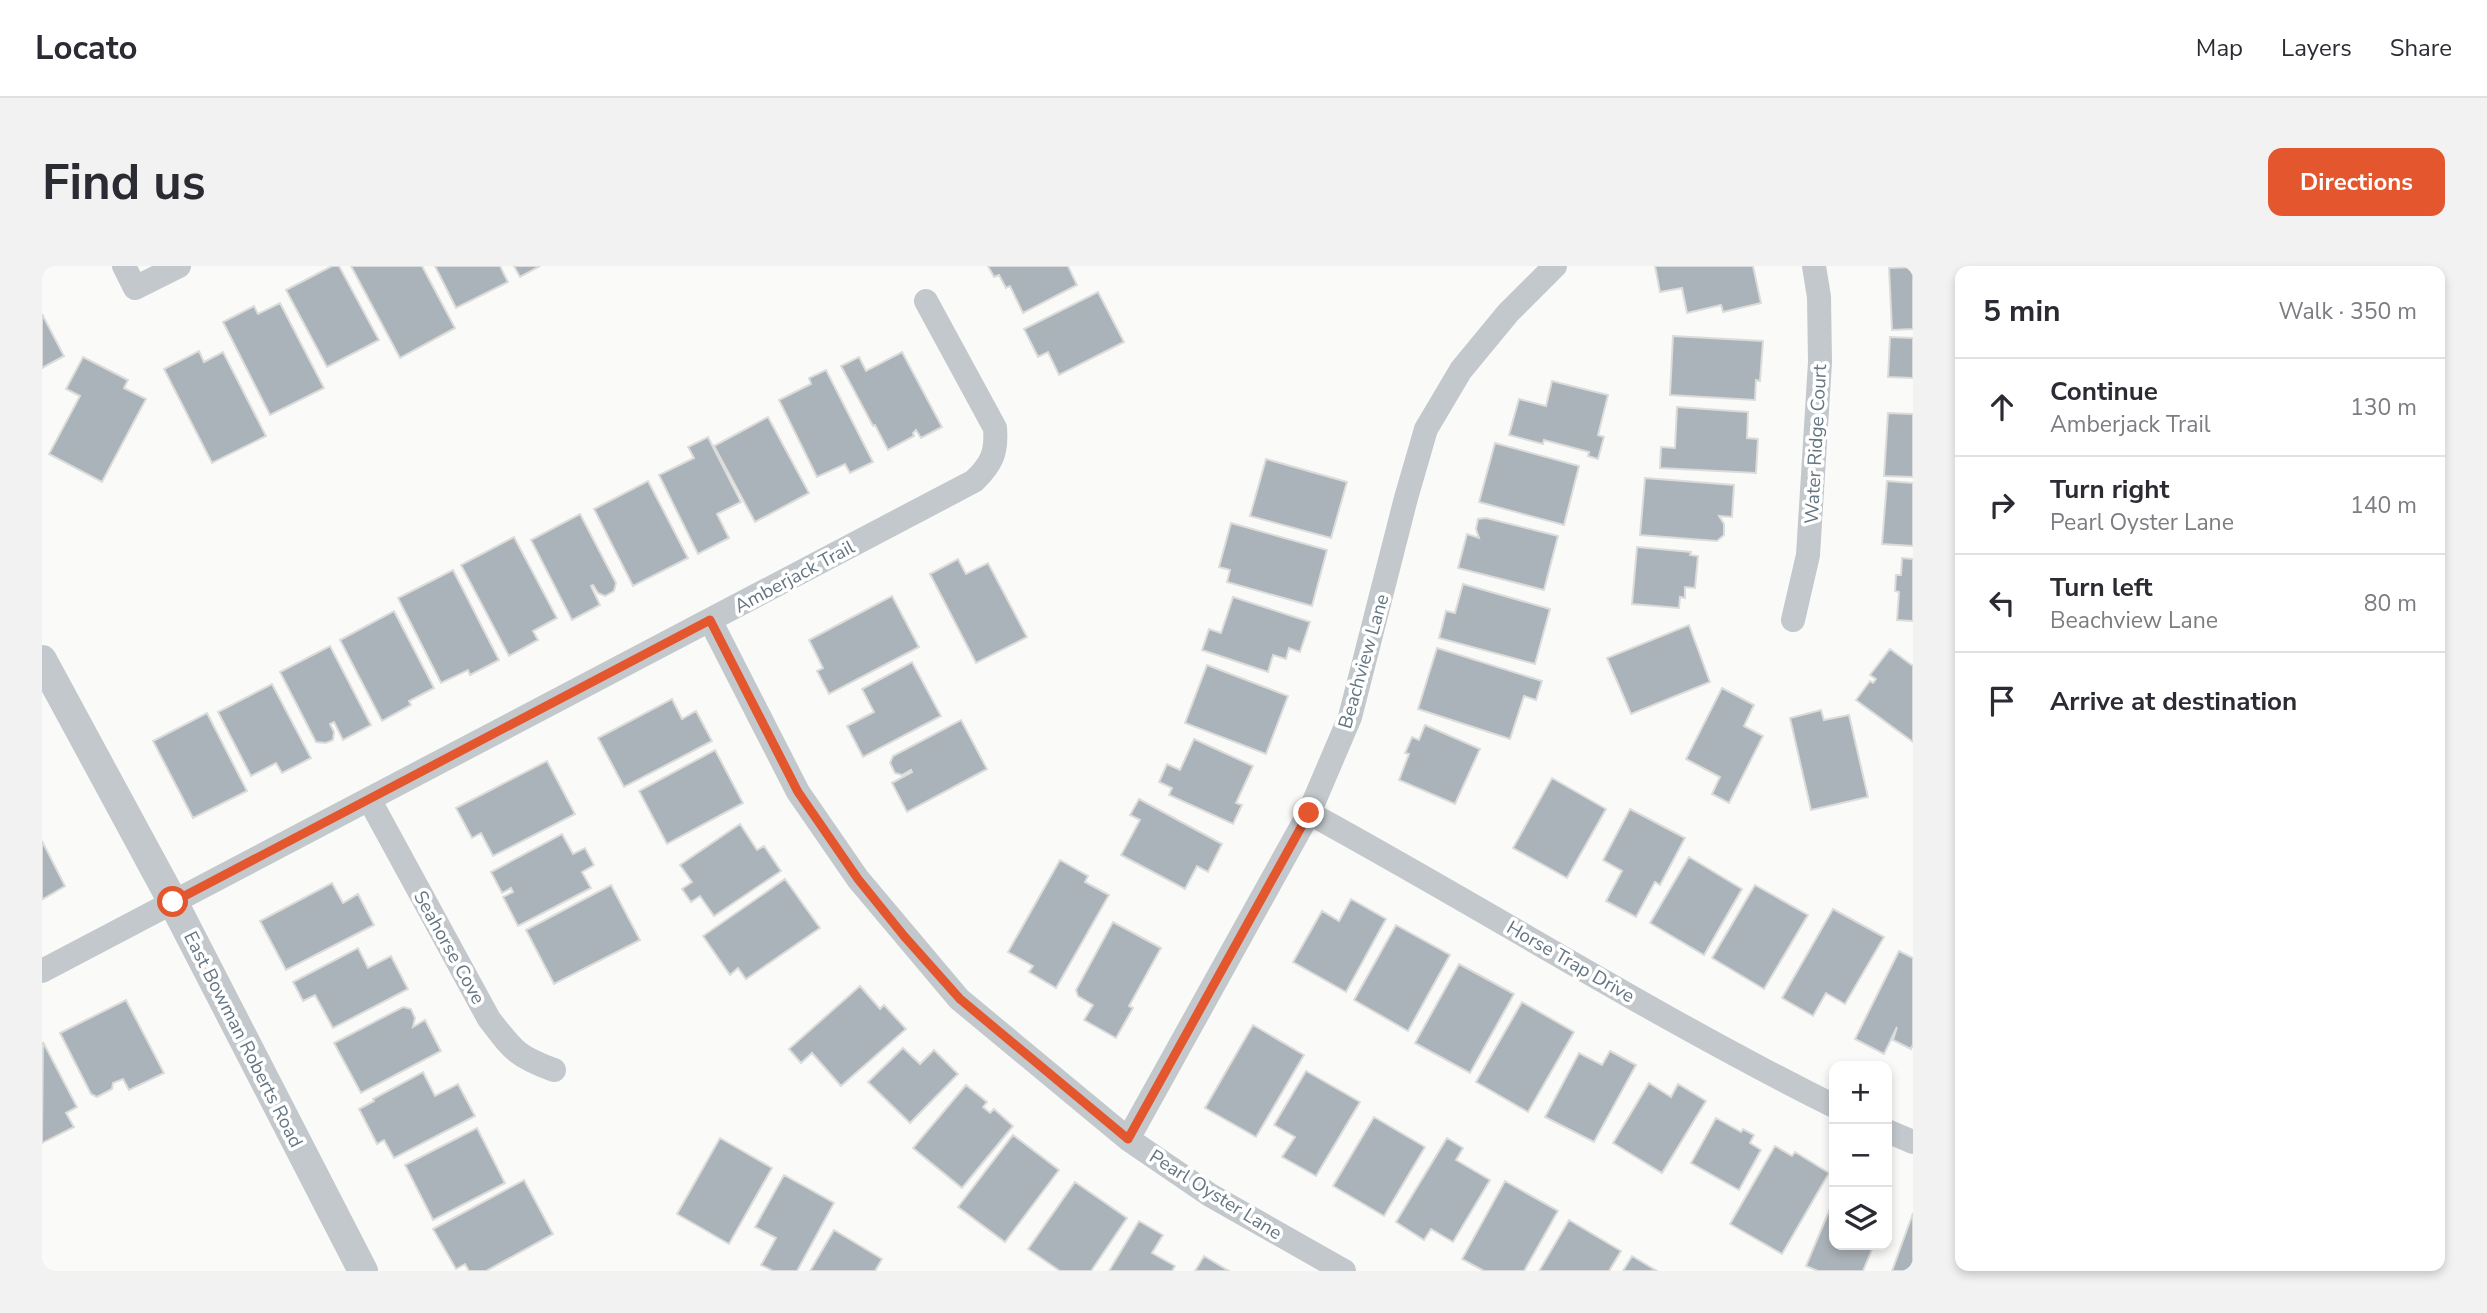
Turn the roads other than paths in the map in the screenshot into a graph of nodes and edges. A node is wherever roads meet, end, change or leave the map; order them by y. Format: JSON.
{"nodes":[{"id":1,"x":124,"y":266,"type":"edge"},
{"id":2,"x":178,"y":266,"type":"edge"},
{"id":3,"x":1556,"y":266,"type":"edge"},
{"id":4,"x":1814,"y":266,"type":"edge"},
{"id":5,"x":926,"y":301,"type":"dead end"},
{"id":6,"x":710,"y":620,"type":"junction"},
{"id":7,"x":1793,"y":620,"type":"dead end"},
{"id":8,"x":42,"y":660,"type":"edge"},
{"id":9,"x":369,"y":799,"type":"junction"},
{"id":10,"x":1309,"y":813,"type":"junction"},
{"id":11,"x":173,"y":902,"type":"junction"},
{"id":12,"x":42,"y":971,"type":"edge"},
{"id":13,"x":554,"y":1070,"type":"dead end"},
{"id":14,"x":1829,"y":1103,"type":"edge"},
{"id":15,"x":1892,"y":1133,"type":"edge"},
{"id":16,"x":1128,"y":1139,"type":"junction"},
{"id":17,"x":1913,"y":1142,"type":"edge"},
{"id":18,"x":363,"y":1271,"type":"edge"},
{"id":19,"x":1344,"y":1271,"type":"edge"}],
"edges":[{"from":1,"to":2,"type":"street"},
{"from":3,"to":10,"type":"street","name":"Beachview Lane"},
{"from":4,"to":7,"type":"street","name":"Water Ridge Court"},
{"from":5,"to":6,"type":"street","name":"Amberjack Trail"},
{"from":6,"to":9,"type":"street","name":"Amberjack Trail"},
{"from":6,"to":16,"type":"street","name":"Pearl Oyster Lane"},
{"from":8,"to":11,"type":"street","name":"East Bowman Roberts Road"},
{"from":9,"to":11,"type":"street","name":"Amberjack Trail"},
{"from":9,"to":13,"type":"street","name":"Seahorse Cove"},
{"from":10,"to":14,"type":"street","name":"Horse Trap Drive"},
{"from":10,"to":16,"type":"street","name":"Beachview Lane"},
{"from":11,"to":12,"type":"street","name":"Amberjack Trail"},
{"from":11,"to":18,"type":"street","name":"East Bowman Roberts Road"},
{"from":15,"to":17,"type":"street"},
{"from":16,"to":19,"type":"street","name":"Pearl Oyster Lane"}]}
